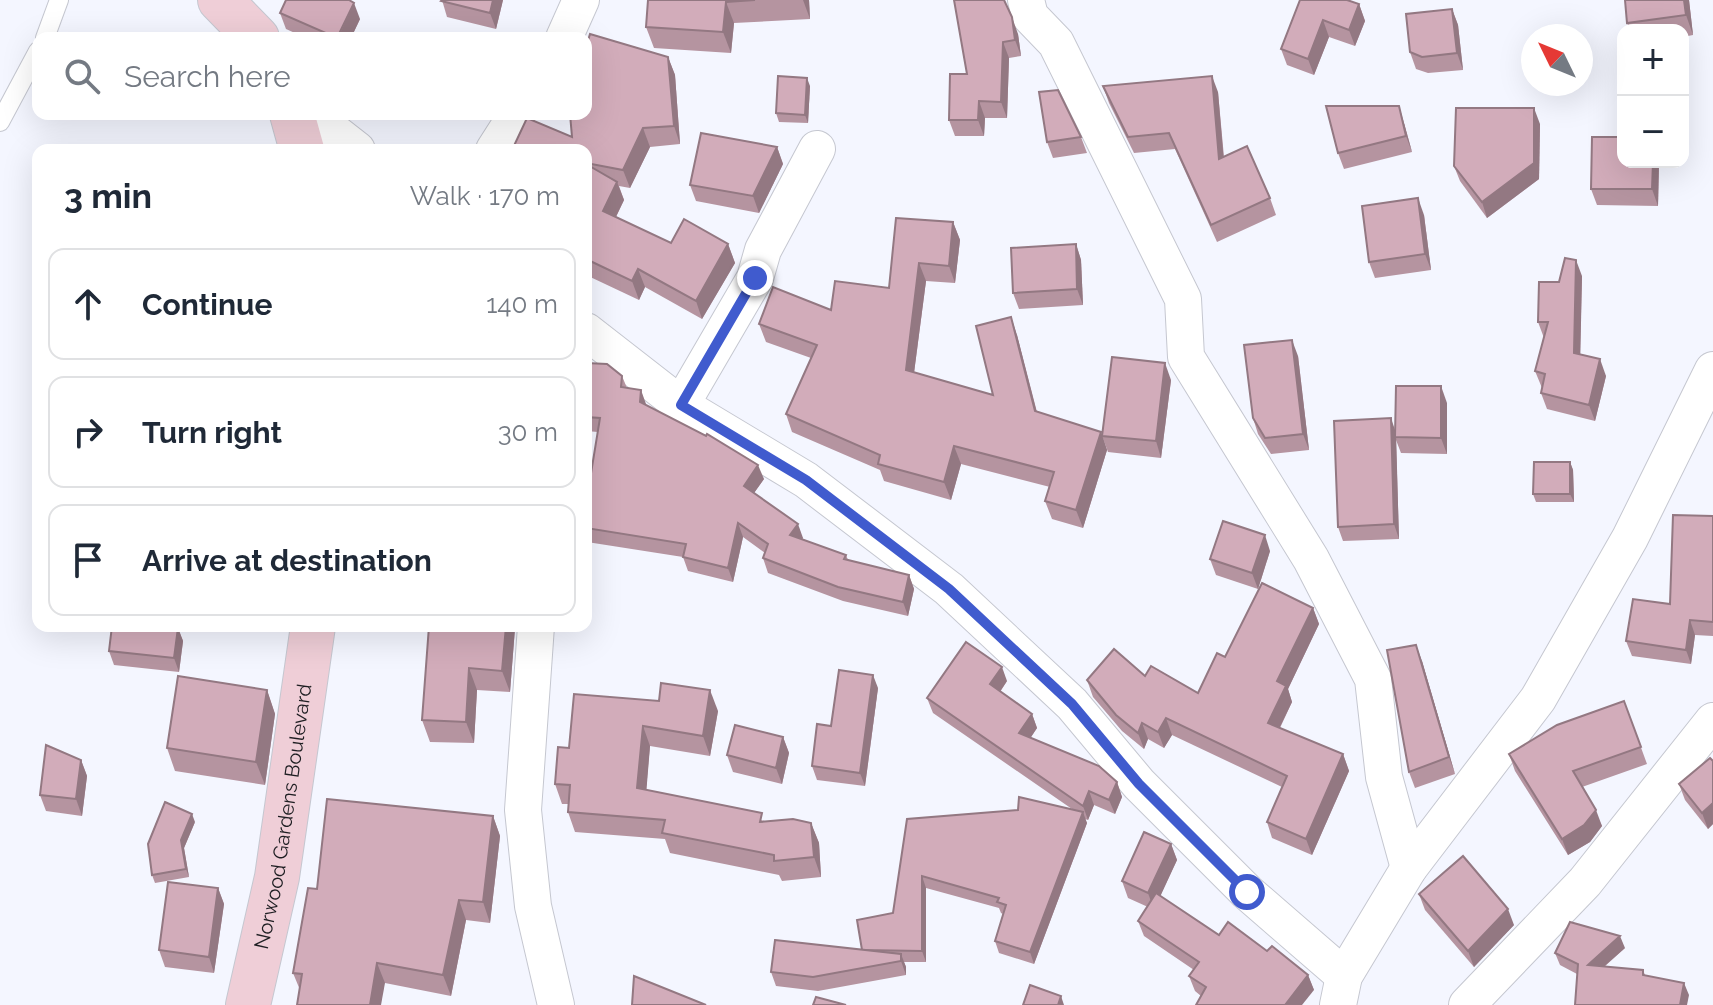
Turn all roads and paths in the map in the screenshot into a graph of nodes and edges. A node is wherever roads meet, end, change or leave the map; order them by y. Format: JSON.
{"nodes":[{"id":1,"x":59,"y":0,"type":"edge"},
{"id":2,"x":581,"y":0,"type":"edge"},
{"id":3,"x":1026,"y":0,"type":"edge"},
{"id":4,"x":226,"y":1,"type":"edge"},
{"id":5,"x":47,"y":32,"type":"edge"},
{"id":6,"x":252,"y":32,"type":"edge"},
{"id":7,"x":567,"y":32,"type":"edge"},
{"id":8,"x":32,"y":62,"type":"edge"},
{"id":9,"x":294,"y":120,"type":"edge"},
{"id":10,"x":319,"y":120,"type":"edge"},
{"id":11,"x":513,"y":120,"type":"edge"},
{"id":12,"x":0,"y":122,"type":"edge"},
{"id":13,"x":300,"y":144,"type":"edge"},
{"id":14,"x":349,"y":144,"type":"edge"},
{"id":15,"x":498,"y":144,"type":"edge"},
{"id":16,"x":817,"y":149,"type":"dead end"},
{"id":17,"x":592,"y":336,"type":"edge"},
{"id":18,"x":1713,"y":370,"type":"edge"},
{"id":19,"x":681,"y":405,"type":"junction"},
{"id":20,"x":312,"y":632,"type":"edge"},
{"id":21,"x":536,"y":632,"type":"edge"},
{"id":22,"x":1713,"y":721,"type":"edge"},
{"id":23,"x":1409,"y":868,"type":"junction"},
{"id":24,"x":1341,"y":990,"type":"edge"},
{"id":25,"x":248,"y":1005,"type":"edge"},
{"id":26,"x":556,"y":1005,"type":"edge"},
{"id":27,"x":1467,"y":1005,"type":"edge"}],
"edges":[{"from":1,"to":5,"type":"lane"},
{"from":2,"to":7,"type":"street"},
{"from":3,"to":23,"type":"street"},
{"from":4,"to":6,"type":"street"},
{"from":8,"to":12,"type":"lane"},
{"from":9,"to":13,"type":"street"},
{"from":10,"to":14,"type":"street"},
{"from":11,"to":15,"type":"street"},
{"from":16,"to":19,"type":"street"},
{"from":17,"to":19,"type":"street"},
{"from":18,"to":23,"type":"street"},
{"from":19,"to":24,"type":"street"},
{"from":20,"to":25,"type":"street","name":"Norwood Gardens Boulevard"},
{"from":21,"to":26,"type":"street"},
{"from":22,"to":27,"type":"street"},
{"from":23,"to":24,"type":"street"}]}
